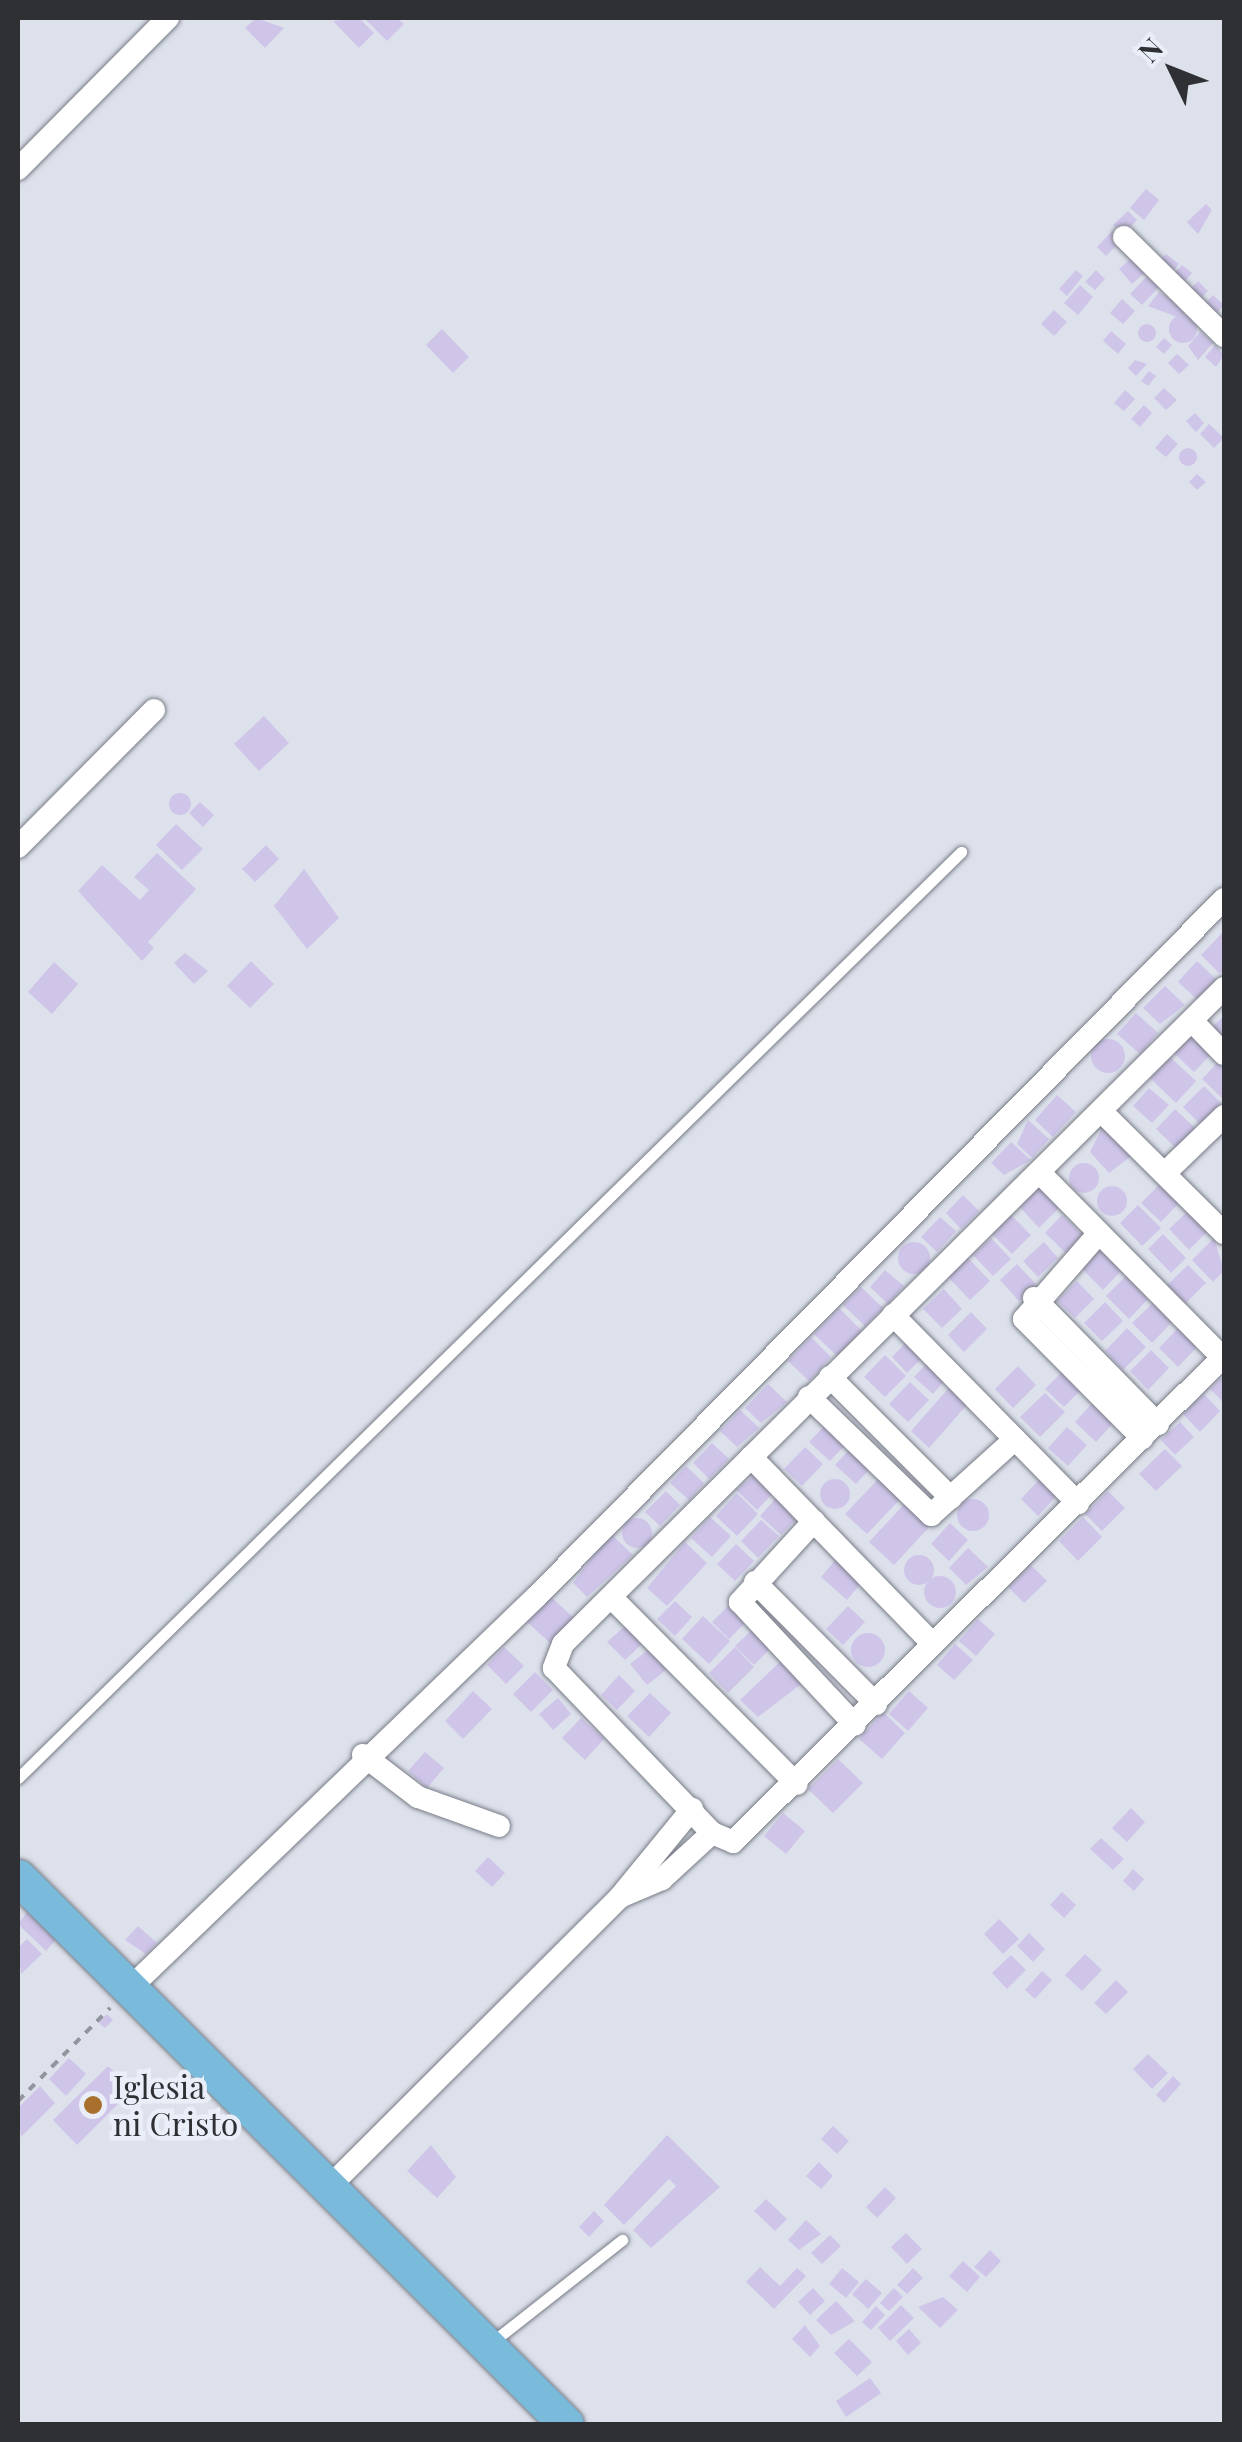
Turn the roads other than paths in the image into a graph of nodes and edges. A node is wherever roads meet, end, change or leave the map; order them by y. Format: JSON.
{"nodes":[{"id":1,"x":168,"y":18,"type":"edge"},
{"id":2,"x":18,"y":170,"type":"edge"},
{"id":3,"x":1124,"y":237,"type":"dead end"},
{"id":4,"x":1224,"y":336,"type":"edge"},
{"id":5,"x":154,"y":710,"type":"dead end"},
{"id":6,"x":18,"y":847,"type":"edge"},
{"id":7,"x":961,"y":852,"type":"dead end"},
{"id":8,"x":1224,"y":899,"type":"edge"},
{"id":9,"x":1224,"y":988,"type":"edge"},
{"id":10,"x":1192,"y":1021,"type":"junction"},
{"id":11,"x":1224,"y":1054,"type":"edge"},
{"id":12,"x":1101,"y":1111,"type":"junction"},
{"id":13,"x":1224,"y":1116,"type":"edge"},
{"id":14,"x":1039,"y":1172,"type":"junction"},
{"id":15,"x":1166,"y":1173,"type":"junction"},
{"id":16,"x":1099,"y":1232,"type":"junction"},
{"id":17,"x":1224,"y":1233,"type":"edge"},
{"id":18,"x":893,"y":1315,"type":"junction"},
{"id":19,"x":1224,"y":1357,"type":"edge"},
{"id":20,"x":830,"y":1377,"type":"junction"},
{"id":21,"x":809,"y":1398,"type":"junction"},
{"id":22,"x":1150,"y":1431,"type":"junction"},
{"id":23,"x":1015,"y":1439,"type":"junction"},
{"id":24,"x":751,"y":1457,"type":"junction"},
{"id":25,"x":952,"y":1498,"type":"junction"},
{"id":26,"x":1078,"y":1503,"type":"junction"},
{"id":27,"x":814,"y":1521,"type":"junction"},
{"id":28,"x":755,"y":1582,"type":"junction"},
{"id":29,"x":612,"y":1598,"type":"junction"},
{"id":30,"x":934,"y":1644,"type":"junction"},
{"id":31,"x":876,"y":1704,"type":"junction"},
{"id":32,"x":855,"y":1725,"type":"junction"},
{"id":33,"x":363,"y":1755,"type":"junction"},
{"id":34,"x":18,"y":1778,"type":"edge"},
{"id":35,"x":797,"y":1784,"type":"junction"},
{"id":36,"x":692,"y":1808,"type":"junction"},
{"id":37,"x":499,"y":1826,"type":"dead end"},
{"id":38,"x":712,"y":1832,"type":"junction"},
{"id":39,"x":22,"y":1890,"type":"edge"},
{"id":40,"x":620,"y":1897,"type":"junction"},
{"id":41,"x":130,"y":1988,"type":"junction"},
{"id":42,"x":330,"y":2186,"type":"junction"},
{"id":43,"x":622,"y":2240,"type":"dead end"},
{"id":44,"x":488,"y":2346,"type":"junction"},
{"id":45,"x":566,"y":2424,"type":"edge"}],
"edges":[{"from":1,"to":2,"type":"street"},
{"from":3,"to":4,"type":"street"},
{"from":5,"to":6,"type":"street"},
{"from":7,"to":34,"type":"lane"},
{"from":8,"to":33,"type":"street"},
{"from":9,"to":10,"type":"street"},
{"from":10,"to":11,"type":"street"},
{"from":10,"to":12,"type":"street"},
{"from":12,"to":14,"type":"street"},
{"from":12,"to":15,"type":"street"},
{"from":13,"to":15,"type":"street"},
{"from":14,"to":16,"type":"street"},
{"from":14,"to":18,"type":"street"},
{"from":15,"to":17,"type":"street"},
{"from":16,"to":19,"type":"street"},
{"from":16,"to":22,"type":"street"},
{"from":18,"to":20,"type":"street"},
{"from":18,"to":23,"type":"street"},
{"from":19,"to":22,"type":"street"},
{"from":20,"to":21,"type":"street"},
{"from":20,"to":25,"type":"street"},
{"from":21,"to":24,"type":"street"},
{"from":21,"to":25,"type":"street"},
{"from":22,"to":26,"type":"street"},
{"from":23,"to":25,"type":"street"},
{"from":23,"to":26,"type":"street"},
{"from":24,"to":27,"type":"street"},
{"from":24,"to":29,"type":"street"},
{"from":26,"to":30,"type":"street"},
{"from":27,"to":28,"type":"street"},
{"from":27,"to":30,"type":"street"},
{"from":28,"to":31,"type":"street"},
{"from":28,"to":32,"type":"street"},
{"from":29,"to":35,"type":"street"},
{"from":29,"to":36,"type":"street"},
{"from":30,"to":31,"type":"street"},
{"from":31,"to":32,"type":"street"},
{"from":32,"to":35,"type":"street"},
{"from":33,"to":37,"type":"street"},
{"from":33,"to":41,"type":"street"},
{"from":35,"to":38,"type":"street"},
{"from":36,"to":38,"type":"street"},
{"from":36,"to":40,"type":"street"},
{"from":38,"to":40,"type":"street"},
{"from":39,"to":41,"type":"highway"},
{"from":40,"to":42,"type":"street"},
{"from":41,"to":42,"type":"highway"},
{"from":42,"to":44,"type":"highway"},
{"from":43,"to":44,"type":"lane"},
{"from":44,"to":45,"type":"highway"}]}
